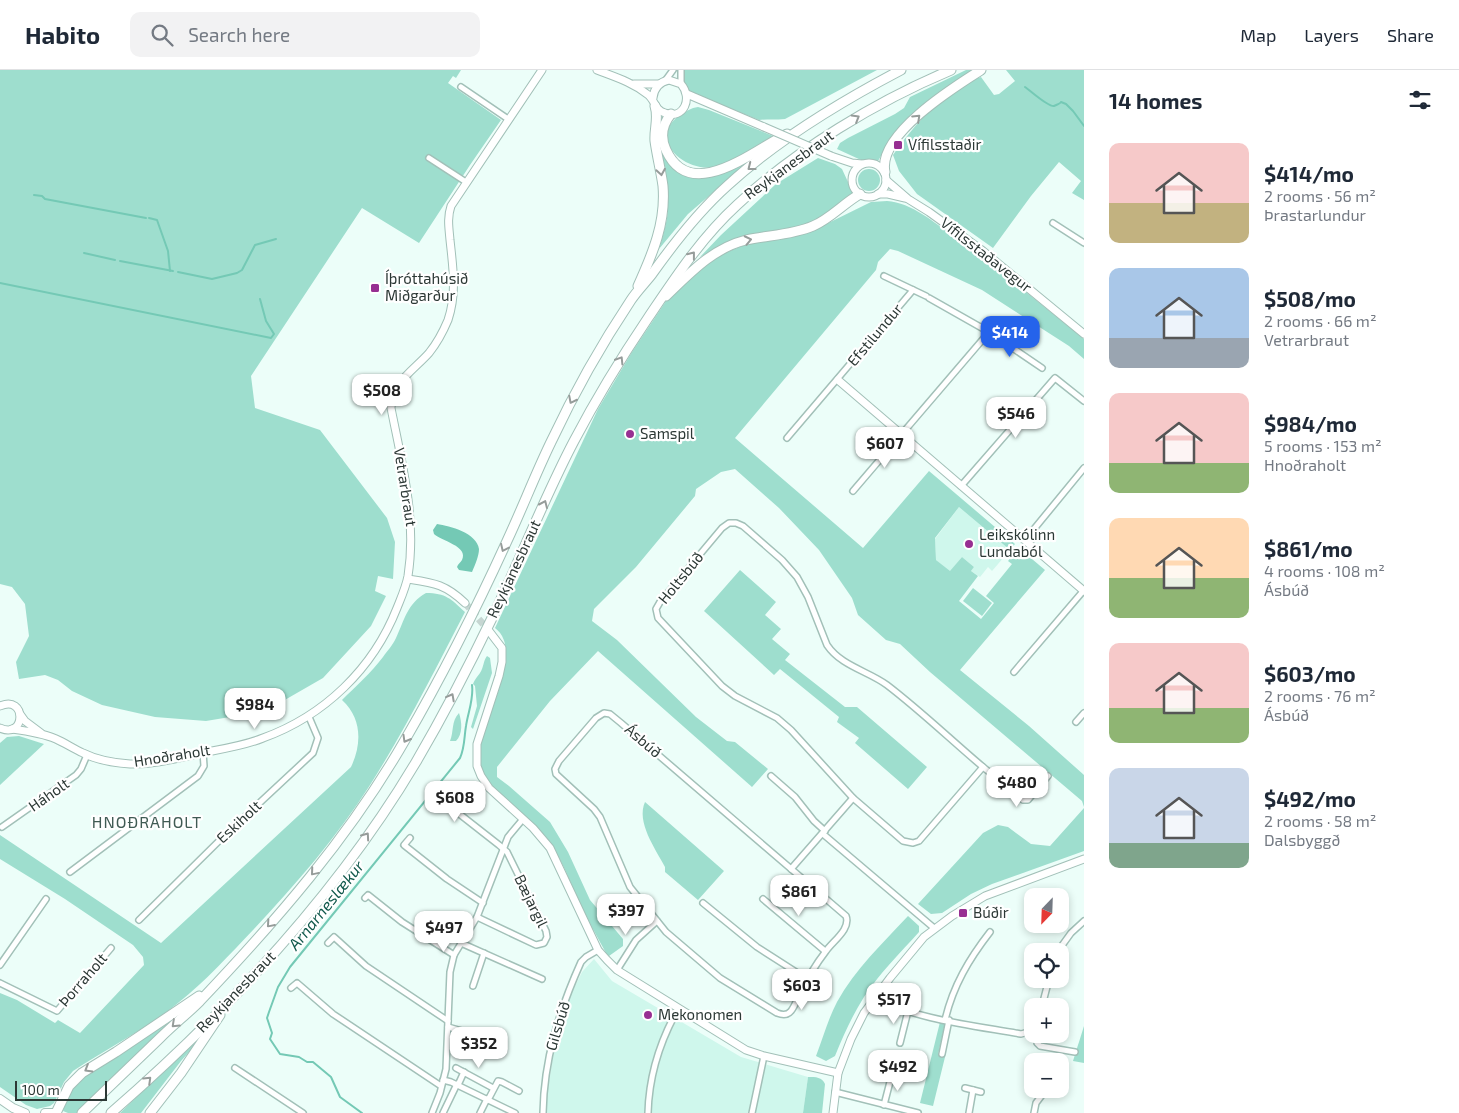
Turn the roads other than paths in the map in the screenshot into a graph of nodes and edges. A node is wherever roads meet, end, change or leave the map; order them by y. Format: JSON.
{"nodes":[{"id":1,"x":542,"y":70,"type":"edge"},
{"id":2,"x":598,"y":70,"type":"edge"},
{"id":3,"x":673,"y":70,"type":"edge"},
{"id":4,"x":681,"y":70,"type":"edge"},
{"id":5,"x":901,"y":70,"type":"edge"},
{"id":6,"x":951,"y":70,"type":"edge"},
{"id":7,"x":981,"y":70,"type":"edge"},
{"id":8,"x":662,"y":82,"type":"junction"},
{"id":9,"x":633,"y":84,"type":"junction"},
{"id":10,"x":681,"y":84,"type":"junction"},
{"id":11,"x":461,"y":87,"type":"dead end"},
{"id":12,"x":687,"y":94,"type":"junction"},
{"id":13,"x":654,"y":102,"type":"junction"},
{"id":14,"x":707,"y":103,"type":"junction"},
{"id":15,"x":686,"y":104,"type":"junction"},
{"id":16,"x":671,"y":114,"type":"junction"},
{"id":17,"x":508,"y":119,"type":"junction"},
{"id":18,"x":804,"y":127,"type":"junction"},
{"id":19,"x":429,"y":158,"type":"dead end"},
{"id":20,"x":840,"y":160,"type":"junction"},
{"id":21,"x":863,"y":164,"type":"junction"},
{"id":22,"x":885,"y":176,"type":"junction"},
{"id":23,"x":852,"y":177,"type":"junction"},
{"id":24,"x":466,"y":182,"type":"junction"},
{"id":25,"x":860,"y":194,"type":"junction"},
{"id":26,"x":878,"y":194,"type":"junction"},
{"id":27,"x":908,"y":199,"type":"junction"},
{"id":28,"x":1053,"y":223,"type":"dead end"},
{"id":29,"x":1084,"y":243,"type":"edge"},
{"id":30,"x":884,"y":276,"type":"dead end"},
{"id":31,"x":913,"y":290,"type":"junction"},
{"id":32,"x":632,"y":298,"type":"junction"},
{"id":33,"x":654,"y":309,"type":"junction"},
{"id":34,"x":990,"y":332,"type":"junction"},
{"id":35,"x":1084,"y":334,"type":"edge"},
{"id":36,"x":1042,"y":368,"type":"dead end"},
{"id":37,"x":838,"y":380,"type":"junction"},
{"id":38,"x":1084,"y":401,"type":"edge"},
{"id":39,"x":901,"y":434,"type":"junction"},
{"id":40,"x":788,"y":438,"type":"dead end"},
{"id":41,"x":1084,"y":468,"type":"edge"},
{"id":42,"x":961,"y":486,"type":"junction"},
{"id":43,"x":853,"y":491,"type":"dead end"},
{"id":44,"x":1025,"y":540,"type":"junction"},
{"id":45,"x":408,"y":578,"type":"junction"},
{"id":46,"x":1084,"y":590,"type":"edge"},
{"id":47,"x":465,"y":603,"type":"tunnel mouth"},
{"id":48,"x":489,"y":631,"type":"tunnel mouth"},
{"id":49,"x":1014,"y":672,"type":"dead end"},
{"id":50,"x":0,"y":706,"type":"edge"},
{"id":51,"x":1084,"y":713,"type":"edge"},
{"id":52,"x":20,"y":714,"type":"junction"},
{"id":53,"x":309,"y":717,"type":"junction"},
{"id":54,"x":1076,"y":722,"type":"dead end"},
{"id":55,"x":5,"y":730,"type":"edge"},
{"id":56,"x":42,"y":733,"type":"junction"},
{"id":57,"x":203,"y":752,"type":"junction"},
{"id":58,"x":87,"y":755,"type":"junction"},
{"id":59,"x":983,"y":767,"type":"junction"},
{"id":60,"x":770,"y":776,"type":"dead end"},
{"id":61,"x":1048,"y":776,"type":"dead end"},
{"id":62,"x":445,"y":791,"type":"dead end"},
{"id":63,"x":853,"y":798,"type":"junction"},
{"id":64,"x":523,"y":819,"type":"junction"},
{"id":65,"x":2,"y":828,"type":"dead end"},
{"id":66,"x":824,"y":832,"type":"junction"},
{"id":67,"x":410,"y":838,"type":"dead end"},
{"id":68,"x":503,"y":848,"type":"junction"},
{"id":69,"x":1084,"y":859,"type":"edge"},
{"id":70,"x":792,"y":869,"type":"junction"},
{"id":71,"x":70,"y":872,"type":"dead end"},
{"id":72,"x":365,"y":898,"type":"dead end"},
{"id":73,"x":46,"y":899,"type":"dead end"},
{"id":74,"x":762,"y":899,"type":"dead end"},
{"id":75,"x":703,"y":902,"type":"dead end"},
{"id":76,"x":483,"y":903,"type":"junction"},
{"id":77,"x":477,"y":917,"type":"junction"},
{"id":78,"x":139,"y":920,"type":"dead end"},
{"id":79,"x":657,"y":921,"type":"junction"},
{"id":80,"x":1084,"y":921,"type":"edge"},
{"id":81,"x":934,"y":928,"type":"junction"},
{"id":82,"x":990,"y":932,"type":"dead end"},
{"id":83,"x":328,"y":942,"type":"dead end"},
{"id":84,"x":461,"y":943,"type":"junction"},
{"id":85,"x":1064,"y":943,"type":"edge"},
{"id":86,"x":111,"y":948,"type":"dead end"},
{"id":87,"x":598,"y":950,"type":"junction"},
{"id":88,"x":825,"y":951,"type":"junction"},
{"id":89,"x":484,"y":953,"type":"junction"},
{"id":90,"x":454,"y":955,"type":"junction"},
{"id":91,"x":0,"y":966,"type":"edge"},
{"id":92,"x":617,"y":970,"type":"junction"},
{"id":93,"x":302,"y":977,"type":"dead end"},
{"id":94,"x":542,"y":979,"type":"dead end"},
{"id":95,"x":808,"y":979,"type":"junction"},
{"id":96,"x":297,"y":982,"type":"junction"},
{"id":97,"x":0,"y":983,"type":"edge"},
{"id":98,"x":473,"y":986,"type":"dead end"},
{"id":99,"x":291,"y":988,"type":"dead end"},
{"id":100,"x":210,"y":990,"type":"junction"},
{"id":101,"x":874,"y":997,"type":"junction"},
{"id":102,"x":224,"y":1008,"type":"junction"},
{"id":103,"x":678,"y":1009,"type":"junction"},
{"id":104,"x":908,"y":1011,"type":"junction"},
{"id":105,"x":947,"y":1020,"type":"junction"},
{"id":106,"x":448,"y":1024,"type":"junction"},
{"id":107,"x":1024,"y":1034,"type":"edge"},
{"id":108,"x":483,"y":1037,"type":"dead end"},
{"id":109,"x":900,"y":1043,"type":"dead end"},
{"id":110,"x":1038,"y":1043,"type":"edge"},
{"id":111,"x":1075,"y":1052,"type":"dead end"},
{"id":112,"x":942,"y":1054,"type":"dead end"},
{"id":113,"x":764,"y":1056,"type":"junction"},
{"id":114,"x":235,"y":1068,"type":"dead end"},
{"id":115,"x":456,"y":1068,"type":"dead end"},
{"id":116,"x":464,"y":1072,"type":"junction"},
{"id":117,"x":838,"y":1074,"type":"junction"},
{"id":118,"x":892,"y":1074,"type":"dead end"},
{"id":119,"x":442,"y":1083,"type":"junction"},
{"id":120,"x":457,"y":1085,"type":"junction"},
{"id":121,"x":493,"y":1088,"type":"junction"},
{"id":122,"x":966,"y":1088,"type":"dead end"},
{"id":123,"x":973,"y":1090,"type":"junction"},
{"id":124,"x":519,"y":1091,"type":"dead end"},
{"id":125,"x":835,"y":1092,"type":"junction"},
{"id":126,"x":981,"y":1092,"type":"dead end"},
{"id":127,"x":1040,"y":1098,"type":"edge"},
{"id":128,"x":0,"y":1099,"type":"edge"},
{"id":129,"x":487,"y":1099,"type":"junction"},
{"id":130,"x":884,"y":1105,"type":"junction"},
{"id":131,"x":25,"y":1113,"type":"edge"},
{"id":132,"x":45,"y":1113,"type":"edge"},
{"id":133,"x":55,"y":1113,"type":"edge"},
{"id":134,"x":82,"y":1113,"type":"edge"},
{"id":135,"x":111,"y":1113,"type":"edge"},
{"id":136,"x":150,"y":1113,"type":"edge"},
{"id":137,"x":303,"y":1113,"type":"edge"},
{"id":138,"x":432,"y":1113,"type":"edge"},
{"id":139,"x":443,"y":1113,"type":"edge"},
{"id":140,"x":480,"y":1113,"type":"edge"},
{"id":141,"x":515,"y":1113,"type":"edge"},
{"id":142,"x":543,"y":1113,"type":"edge"},
{"id":143,"x":648,"y":1113,"type":"edge"},
{"id":144,"x":752,"y":1113,"type":"edge"},
{"id":145,"x":833,"y":1113,"type":"edge"},
{"id":146,"x":918,"y":1113,"type":"edge"},
{"id":147,"x":969,"y":1113,"type":"edge"},
{"id":148,"x":1034,"y":1113,"type":"edge"}],
"edges":[{"from":1,"to":17,"type":"street","name":"Vetrarbraut"},
{"from":2,"to":9,"type":"street"},
{"from":3,"to":8,"type":"street"},
{"from":4,"to":10,"type":"street"},
{"from":5,"to":18,"type":"highway","name":"Reykjanesbraut"},
{"from":33,"to":6,"type":"highway","name":"Reykjanesbraut","one_way":true},
{"from":22,"to":7,"type":"highway","one_way":true},
{"from":8,"to":9,"type":"street"},
{"from":8,"to":10,"type":"street"},
{"from":8,"to":13,"type":"street"},
{"from":9,"to":13,"type":"street"},
{"from":10,"to":12,"type":"street"},
{"from":11,"to":17,"type":"street"},
{"from":12,"to":14,"type":"street","name":"Vífilsstaðavegur"},
{"from":12,"to":15,"type":"street"},
{"from":13,"to":16,"type":"street"},
{"from":13,"to":32,"type":"highway","one_way":true},
{"from":14,"to":15,"type":"street","name":"Vífilsstaðavegur"},
{"from":14,"to":20,"type":"street","name":"Vífilsstaðavegur","bridge":true},
{"from":15,"to":16,"type":"street"},
{"from":16,"to":18,"type":"highway"},
{"from":17,"to":24,"type":"street","name":"Vetrarbraut"},
{"from":18,"to":32,"type":"highway","name":"Reykjanesbraut","one_way":true},
{"from":19,"to":24,"type":"street"},
{"from":20,"to":21,"type":"street","name":"Vífilsstaðavegur"},
{"from":20,"to":23,"type":"street"},
{"from":21,"to":22,"type":"street","name":"Vífilsstaðavegur"},
{"from":21,"to":23,"type":"street"},
{"from":22,"to":26,"type":"street"},
{"from":22,"to":27,"type":"street","name":"Vífilsstaðavegur"},
{"from":23,"to":25,"type":"street"},
{"from":24,"to":45,"type":"street","name":"Vetrarbraut"},
{"from":25,"to":26,"type":"street","name":"Vífilsstaðavegur"},
{"from":33,"to":25,"type":"highway","one_way":true},
{"from":26,"to":27,"type":"street","name":"Vífilsstaðavegur"},
{"from":27,"to":35,"type":"street","name":"Vífilsstaðavegur"},
{"from":28,"to":29,"type":"street"},
{"from":30,"to":31,"type":"street","name":"Efstilundur"},
{"from":31,"to":34,"type":"street","name":"Efstilundur"},
{"from":31,"to":37,"type":"street","name":"Efstilundur"},
{"from":32,"to":100,"type":"highway","name":"Reykjanesbraut","one_way":true},
{"from":102,"to":33,"type":"highway","name":"Reykjanesbraut","one_way":true},
{"from":34,"to":36,"type":"street","name":"Efstilundur"},
{"from":34,"to":39,"type":"street"},
{"from":37,"to":39,"type":"street"},
{"from":37,"to":40,"type":"street","name":"Efstilundur"},
{"from":38,"to":42,"type":"street"},
{"from":39,"to":42,"type":"street"},
{"from":39,"to":43,"type":"street"},
{"from":41,"to":44,"type":"street"},
{"from":42,"to":44,"type":"street"},
{"from":44,"to":46,"type":"street"},
{"from":45,"to":47,"type":"street"},
{"from":45,"to":53,"type":"street","name":"Hnoðraholt"},
{"from":46,"to":49,"type":"street"},
{"from":48,"to":64,"type":"street"},
{"from":50,"to":52,"type":"street"},
{"from":51,"to":54,"type":"street"},
{"from":52,"to":55,"type":"street"},
{"from":52,"to":56,"type":"street","name":"Hnoðraholt"},
{"from":53,"to":57,"type":"street","name":"Hnoðraholt"},
{"from":53,"to":78,"type":"street","name":"Eskiholt"},
{"from":55,"to":56,"type":"street","name":"Hnoðraholt"},
{"from":56,"to":58,"type":"street","name":"Hnoðraholt"},
{"from":57,"to":58,"type":"street","name":"Hnoðraholt"},
{"from":57,"to":71,"type":"street"},
{"from":58,"to":65,"type":"street","name":"Háholt"},
{"from":59,"to":61,"type":"street","name":"Holtsbúð"},
{"from":59,"to":63,"type":"street","name":"Holtsbúð"},
{"from":59,"to":63,"type":"street","name":"Holtsbúð"},
{"from":60,"to":66,"type":"street"},
{"from":62,"to":68,"type":"street","name":"Bæjargil"},
{"from":63,"to":66,"type":"street"},
{"from":64,"to":68,"type":"street","name":"Bæjargil"},
{"from":64,"to":87,"type":"street"},
{"from":66,"to":70,"type":"street"},
{"from":66,"to":81,"type":"street"},
{"from":67,"to":76,"type":"street"},
{"from":68,"to":76,"type":"street","name":"Bæjargil"},
{"from":68,"to":77,"type":"street","name":"Bæjargil"},
{"from":69,"to":81,"type":"street"},
{"from":70,"to":79,"type":"street","name":"Ásbúð"},
{"from":70,"to":88,"type":"street","name":"Ásbúð"},
{"from":72,"to":90,"type":"street"},
{"from":73,"to":91,"type":"street"},
{"from":74,"to":88,"type":"street"},
{"from":75,"to":95,"type":"street"},
{"from":76,"to":77,"type":"street","name":"Bæjargil"},
{"from":77,"to":84,"type":"street","name":"Bæjargil"},
{"from":79,"to":92,"type":"street"},
{"from":79,"to":95,"type":"street","name":"Ásbúð"},
{"from":80,"to":85,"type":"street"},
{"from":81,"to":101,"type":"street"},
{"from":82,"to":105,"type":"street"},
{"from":83,"to":106,"type":"street"},
{"from":84,"to":89,"type":"street"},
{"from":84,"to":90,"type":"street","name":"Bæjargil"},
{"from":86,"to":97,"type":"street","name":"Þorraholt"},
{"from":87,"to":92,"type":"street"},
{"from":87,"to":142,"type":"street","name":"Gilsbúð"},
{"from":88,"to":95,"type":"street","name":"Ásbúð"},
{"from":89,"to":94,"type":"street"},
{"from":89,"to":98,"type":"street"},
{"from":90,"to":106,"type":"street","name":"Bæjargil"},
{"from":92,"to":103,"type":"street"},
{"from":93,"to":96,"type":"street"},
{"from":96,"to":99,"type":"street"},
{"from":96,"to":119,"type":"street"},
{"from":100,"to":133,"type":"highway","one_way":true},
{"from":100,"to":134,"type":"highway","name":"Reykjanesbraut","one_way":true},
{"from":101,"to":104,"type":"street"},
{"from":101,"to":117,"type":"street"},
{"from":135,"to":102,"type":"highway","name":"Reykjanesbraut","one_way":true},
{"from":102,"to":136,"type":"highway"},
{"from":103,"to":113,"type":"street"},
{"from":103,"to":143,"type":"street"},
{"from":104,"to":105,"type":"street"},
{"from":104,"to":109,"type":"street"},
{"from":105,"to":107,"type":"street"},
{"from":105,"to":112,"type":"street"},
{"from":106,"to":108,"type":"street"},
{"from":106,"to":119,"type":"street","name":"Bæjargil"},
{"from":110,"to":111,"type":"street"},
{"from":113,"to":117,"type":"street"},
{"from":113,"to":144,"type":"street"},
{"from":114,"to":137,"type":"street"},
{"from":115,"to":116,"type":"street"},
{"from":116,"to":120,"type":"street"},
{"from":116,"to":121,"type":"street"},
{"from":117,"to":125,"type":"street"},
{"from":118,"to":130,"type":"street"},
{"from":119,"to":120,"type":"street"},
{"from":119,"to":138,"type":"street","name":"Bæjargil"},
{"from":120,"to":129,"type":"street"},
{"from":120,"to":139,"type":"street"},
{"from":121,"to":124,"type":"street"},
{"from":121,"to":129,"type":"street"},
{"from":122,"to":123,"type":"street"},
{"from":123,"to":126,"type":"street"},
{"from":123,"to":147,"type":"street"},
{"from":125,"to":130,"type":"street"},
{"from":125,"to":145,"type":"street"},
{"from":127,"to":148,"type":"street"},
{"from":128,"to":131,"type":"main road"},
{"from":129,"to":140,"type":"street"},
{"from":129,"to":141,"type":"street"},
{"from":130,"to":146,"type":"street"},
{"from":132,"to":133,"type":"main road"}]}
